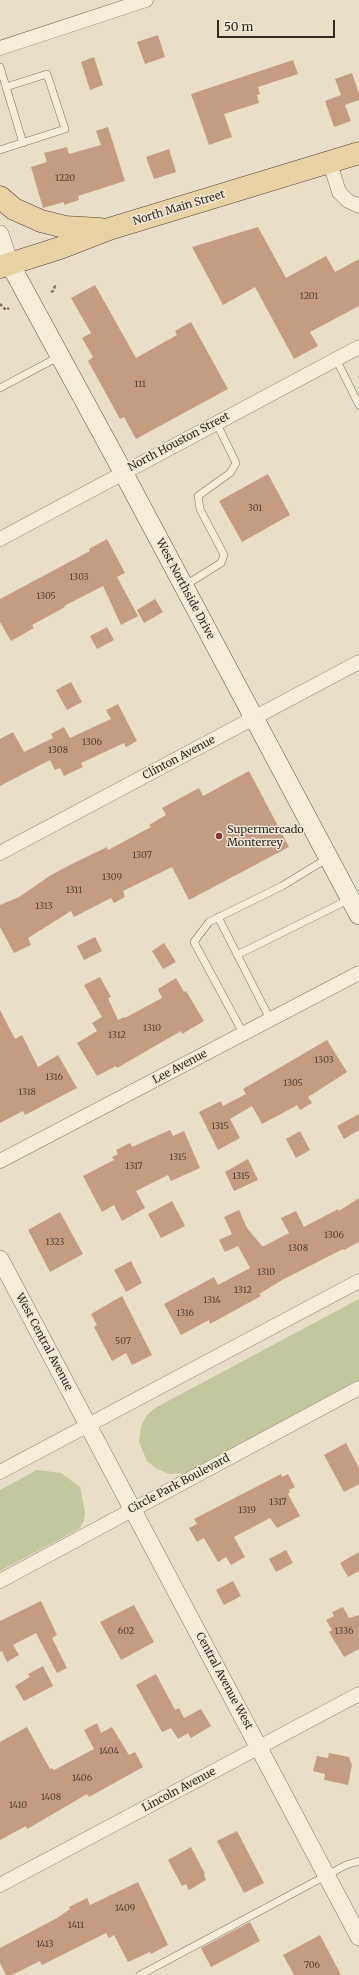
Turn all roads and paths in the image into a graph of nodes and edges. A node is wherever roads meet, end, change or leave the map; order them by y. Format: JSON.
{"nodes":[{"id":1,"x":146,"y":0,"type":"edge"},
{"id":2,"x":0,"y":48,"type":"edge"},
{"id":3,"x":0,"y":67,"type":"edge"},
{"id":4,"x":6,"y":87,"type":"junction"},
{"id":5,"x":23,"y":143,"type":"junction"},
{"id":6,"x":0,"y":150,"type":"edge"},
{"id":7,"x":359,"y":153,"type":"edge"},
{"id":8,"x":330,"y":163,"type":"junction"},
{"id":9,"x":0,"y":197,"type":"edge"},
{"id":10,"x":359,"y":206,"type":"edge"},
{"id":11,"x":109,"y":229,"type":"junction"},
{"id":12,"x":0,"y":234,"type":"edge"},
{"id":13,"x":5,"y":266,"type":"edge"},
{"id":14,"x":53,"y":285,"type":"dead end"},
{"id":15,"x":51,"y":292,"type":"dead end"},
{"id":16,"x":0,"y":304,"type":"edge"},
{"id":17,"x":9,"y":308,"type":"dead end"},
{"id":18,"x":359,"y":347,"type":"edge"},
{"id":19,"x":60,"y":356,"type":"junction"},
{"id":20,"x":336,"y":359,"type":"junction"},
{"id":21,"x":0,"y":388,"type":"edge"},
{"id":22,"x":359,"y":405,"type":"edge"},
{"id":23,"x":216,"y":422,"type":"junction"},
{"id":24,"x":123,"y":472,"type":"junction"},
{"id":25,"x":0,"y":539,"type":"edge"},
{"id":26,"x":183,"y":586,"type":"junction"},
{"id":27,"x":359,"y":662,"type":"edge"},
{"id":28,"x":253,"y":718,"type":"junction"},
{"id":29,"x":0,"y":853,"type":"edge"},
{"id":30,"x":328,"y":857,"type":"junction"},
{"id":31,"x":350,"y":899,"type":"junction"},
{"id":32,"x":359,"y":915,"type":"edge"},
{"id":33,"x":218,"y":917,"type":"junction"},
{"id":34,"x":237,"y":955,"type":"junction"},
{"id":35,"x":359,"y":973,"type":"edge"},
{"id":36,"x":270,"y":1020,"type":"junction"},
{"id":37,"x":244,"y":1034,"type":"junction"},
{"id":38,"x":0,"y":1161,"type":"edge"},
{"id":39,"x":0,"y":1259,"type":"edge"},
{"id":40,"x":359,"y":1281,"type":"edge"},
{"id":41,"x":359,"y":1388,"type":"edge"},
{"id":42,"x":88,"y":1425,"type":"junction"},
{"id":43,"x":0,"y":1472,"type":"edge"},
{"id":44,"x":134,"y":1509,"type":"junction"},
{"id":45,"x":0,"y":1581,"type":"edge"},
{"id":46,"x":359,"y":1694,"type":"edge"},
{"id":47,"x":258,"y":1747,"type":"junction"},
{"id":48,"x":359,"y":1861,"type":"edge"},
{"id":49,"x":326,"y":1876,"type":"junction"},
{"id":50,"x":0,"y":1886,"type":"edge"},
{"id":51,"x":357,"y":1931,"type":"edge"},
{"id":52,"x":140,"y":1975,"type":"edge"}],
"edges":[{"from":1,"to":2,"type":"street"},
{"from":3,"to":4,"type":"lane"},
{"from":4,"to":5,"type":"lane"},
{"from":4,"to":5,"type":"lane"},
{"from":5,"to":6,"type":"lane"},
{"from":7,"to":8,"type":"main road","name":"North Main Street"},
{"from":8,"to":10,"type":"street"},
{"from":8,"to":11,"type":"main road","name":"North Main Street"},
{"from":9,"to":11,"type":"main road"},
{"from":11,"to":13,"type":"main road","name":"North Main Street"},
{"from":12,"to":13,"type":"street"},
{"from":13,"to":19,"type":"main road","name":"West Northside Drive"},
{"from":14,"to":15,"type":"path"},
{"from":16,"to":17,"type":"path"},
{"from":18,"to":20,"type":"street","name":"North Houston Street"},
{"from":19,"to":21,"type":"lane"},
{"from":19,"to":24,"type":"main road","name":"West Northside Drive"},
{"from":20,"to":22,"type":"lane"},
{"from":20,"to":23,"type":"street","name":"North Houston Street"},
{"from":23,"to":24,"type":"street","name":"North Houston Street"},
{"from":23,"to":26,"type":"lane"},
{"from":24,"to":25,"type":"street","name":"North Houston Street"},
{"from":24,"to":26,"type":"main road","name":"West Northside Drive"},
{"from":26,"to":28,"type":"main road","name":"West Northside Drive"},
{"from":27,"to":28,"type":"street","name":"Clinton Avenue"},
{"from":28,"to":29,"type":"street","name":"Clinton Avenue"},
{"from":28,"to":30,"type":"main road","name":"West Northside Drive"},
{"from":30,"to":31,"type":"main road","name":"West Northside Drive"},
{"from":30,"to":33,"type":"lane"},
{"from":31,"to":32,"type":"main road","name":"West Northside Drive"},
{"from":31,"to":34,"type":"lane"},
{"from":33,"to":34,"type":"lane"},
{"from":33,"to":37,"type":"lane"},
{"from":34,"to":36,"type":"lane"},
{"from":35,"to":36,"type":"street","name":"Lee Avenue"},
{"from":36,"to":37,"type":"street","name":"Lee Avenue"},
{"from":37,"to":38,"type":"street","name":"Lee Avenue"},
{"from":39,"to":42,"type":"street","name":"West Central Avenue"},
{"from":40,"to":42,"type":"street"},
{"from":41,"to":44,"type":"street","name":"Circle Park Boulevard"},
{"from":42,"to":43,"type":"street"},
{"from":42,"to":44,"type":"street","name":"Central Avenue West"},
{"from":44,"to":45,"type":"street","name":"Circle Park Boulevard"},
{"from":44,"to":47,"type":"street","name":"Central Avenue West"},
{"from":46,"to":47,"type":"street","name":"Lincoln Avenue"},
{"from":47,"to":49,"type":"street","name":"Central Avenue West"},
{"from":47,"to":50,"type":"street","name":"Lincoln Avenue"},
{"from":48,"to":49,"type":"lane"},
{"from":49,"to":51,"type":"street","name":"Central Avenue West"},
{"from":49,"to":52,"type":"lane"}]}
